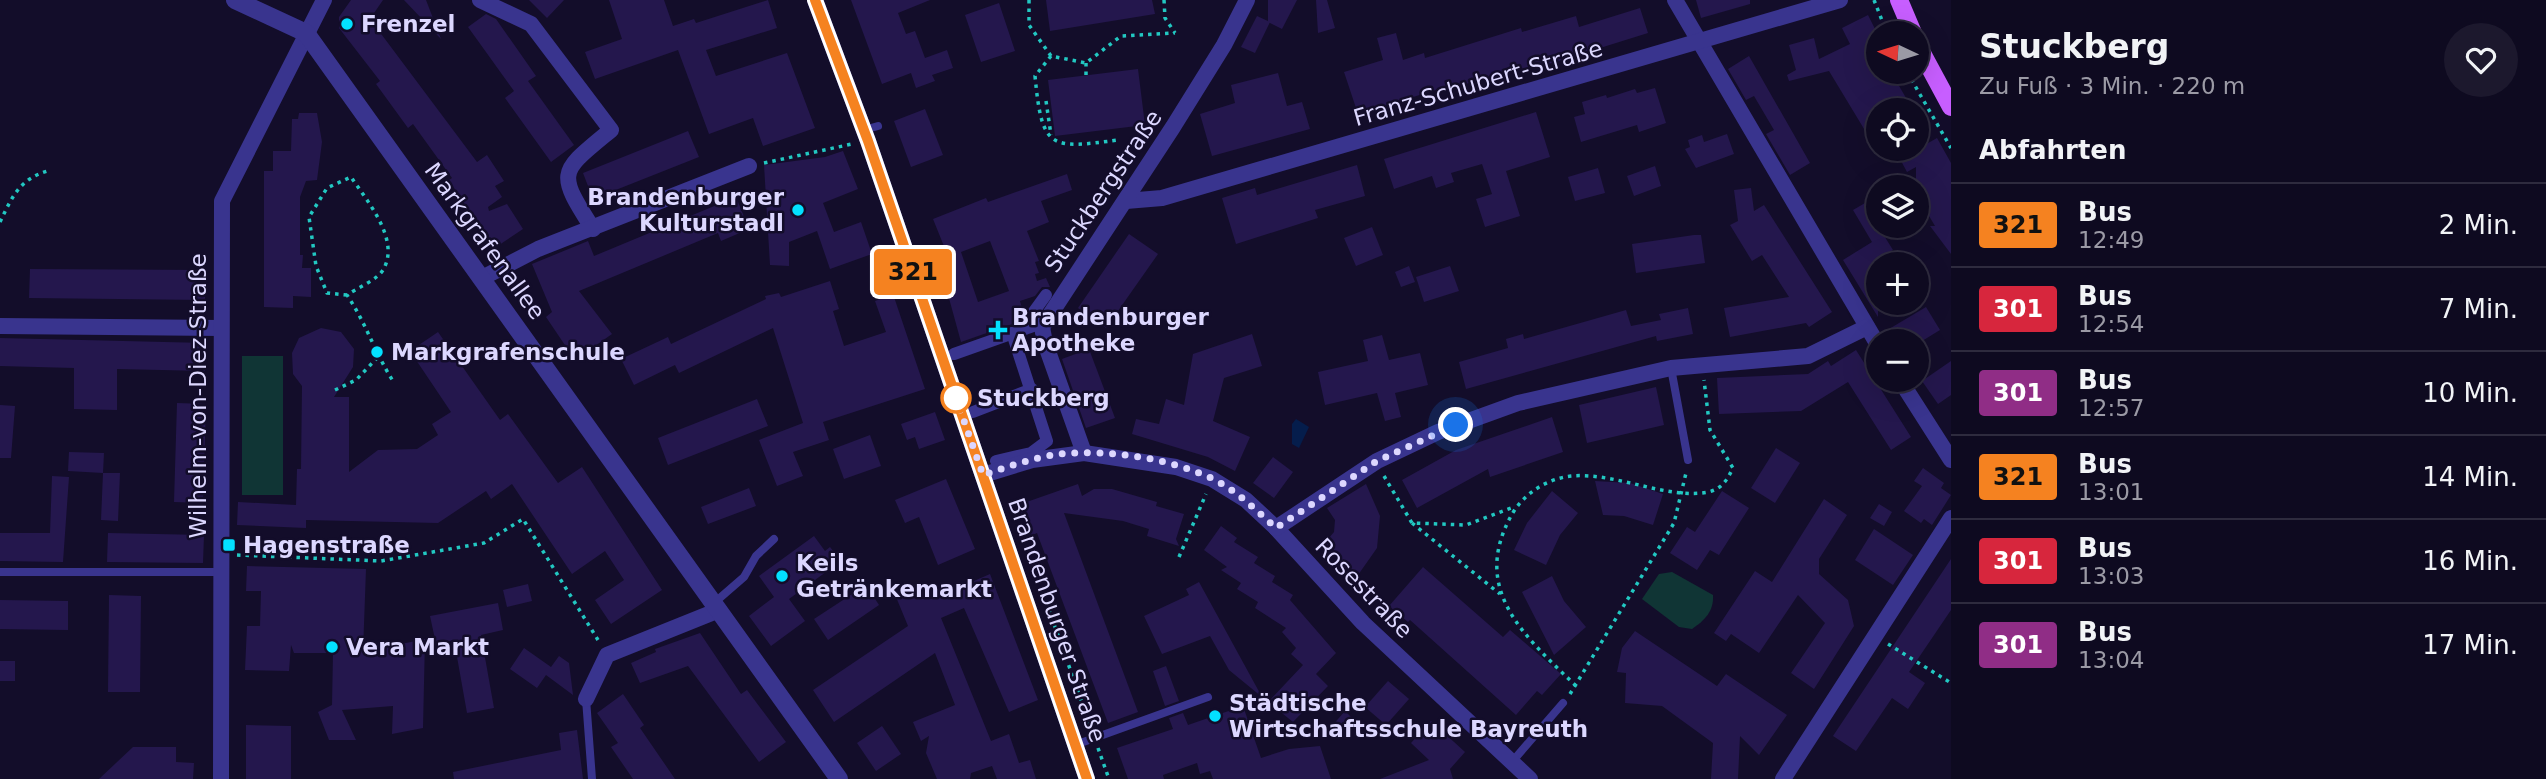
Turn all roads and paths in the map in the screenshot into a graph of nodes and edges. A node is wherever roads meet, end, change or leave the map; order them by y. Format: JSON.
{"nodes":[{"id":1,"x":235,"y":0,"type":"edge"},
{"id":2,"x":324,"y":0,"type":"edge"},
{"id":3,"x":480,"y":0,"type":"edge"},
{"id":4,"x":815,"y":0,"type":"edge"},
{"id":5,"x":1030,"y":0,"type":"edge"},
{"id":6,"x":1164,"y":0,"type":"edge"},
{"id":7,"x":1247,"y":0,"type":"edge"},
{"id":8,"x":1675,"y":0,"type":"edge"},
{"id":9,"x":1840,"y":0,"type":"edge"},
{"id":10,"x":1874,"y":0,"type":"edge"},
{"id":11,"x":1899,"y":0,"type":"edge"},
{"id":12,"x":1882,"y":21,"type":"edge"},
{"id":13,"x":1908,"y":21,"type":"edge"},
{"id":14,"x":306,"y":33,"type":"junction"},
{"id":15,"x":1699,"y":43,"type":"junction"},
{"id":16,"x":1051,"y":56,"type":"junction"},
{"id":17,"x":1086,"y":63,"type":"junction"},
{"id":18,"x":1929,"y":66,"type":"edge"},
{"id":19,"x":1086,"y":76,"type":"dead end"},
{"id":20,"x":1914,"y":84,"type":"edge"},
{"id":21,"x":1046,"y":101,"type":"dead end"},
{"id":22,"x":1951,"y":107,"type":"edge"},
{"id":23,"x":870,"y":132,"type":"junction"},
{"id":24,"x":1051,"y":137,"type":"junction"},
{"id":25,"x":1118,"y":140,"type":"dead end"},
{"id":26,"x":1951,"y":148,"type":"edge"},
{"id":27,"x":749,"y":166,"type":"joint"},
{"id":28,"x":51,"y":170,"type":"dead end"},
{"id":29,"x":1126,"y":201,"type":"junction"},
{"id":30,"x":0,"y":222,"type":"edge"},
{"id":31,"x":593,"y":229,"type":"junction"},
{"id":32,"x":482,"y":278,"type":"junction"},
{"id":33,"x":347,"y":295,"type":"junction"},
{"id":34,"x":1046,"y":295,"type":"dead end"},
{"id":35,"x":0,"y":326,"type":"edge"},
{"id":36,"x":1867,"y":327,"type":"joint"},
{"id":37,"x":221,"y":328,"type":"junction"},
{"id":38,"x":1012,"y":333,"type":"junction"},
{"id":39,"x":954,"y":354,"type":"dead end"},
{"id":40,"x":378,"y":357,"type":"junction"},
{"id":41,"x":1703,"y":367,"type":"junction"},
{"id":42,"x":1671,"y":368,"type":"junction"},
{"id":43,"x":393,"y":381,"type":"dead end"},
{"id":44,"x":335,"y":390,"type":"dead end"},
{"id":45,"x":1032,"y":390,"type":"junction"},
{"id":46,"x":1908,"y":392,"type":"edge"},
{"id":47,"x":973,"y":412,"type":"dead end"},
{"id":48,"x":1084,"y":453,"type":"junction"},
{"id":49,"x":1688,"y":460,"type":"joint"},
{"id":50,"x":1951,"y":460,"type":"edge"},
{"id":51,"x":996,"y":461,"type":"dead end"},
{"id":52,"x":1377,"y":461,"type":"junction"},
{"id":53,"x":983,"y":475,"type":"junction"},
{"id":54,"x":1212,"y":479,"type":"junction"},
{"id":55,"x":1682,"y":493,"type":"junction"},
{"id":56,"x":1517,"y":506,"type":"junction"},
{"id":57,"x":1951,"y":519,"type":"edge"},
{"id":58,"x":1412,"y":523,"type":"junction"},
{"id":59,"x":1276,"y":528,"type":"junction"},
{"id":60,"x":774,"y":539,"type":"dead end"},
{"id":61,"x":221,"y":554,"type":"junction"},
{"id":62,"x":1179,"y":557,"type":"dead end"},
{"id":63,"x":0,"y":572,"type":"edge"},
{"id":64,"x":221,"y":572,"type":"junction"},
{"id":65,"x":1500,"y":594,"type":"junction"},
{"id":66,"x":717,"y":606,"type":"junction"},
{"id":67,"x":1877,"y":637,"type":"junction"},
{"id":68,"x":607,"y":655,"type":"junction"},
{"id":69,"x":1951,"y":683,"type":"edge"},
{"id":70,"x":1576,"y":686,"type":"junction"},
{"id":71,"x":1208,"y":697,"type":"dead end"},
{"id":72,"x":586,"y":699,"type":"joint"},
{"id":73,"x":1563,"y":703,"type":"joint"},
{"id":74,"x":1075,"y":745,"type":"junction"},
{"id":75,"x":1511,"y":763,"type":"junction"},
{"id":76,"x":221,"y":779,"type":"edge"},
{"id":77,"x":592,"y":779,"type":"edge"},
{"id":78,"x":839,"y":779,"type":"edge"},
{"id":79,"x":1087,"y":779,"type":"edge"},
{"id":80,"x":1528,"y":779,"type":"edge"},
{"id":81,"x":1783,"y":779,"type":"edge"}],
"edges":[{"from":1,"to":14,"type":"street","name":"Markgrafenallee"},
{"from":2,"to":14,"type":"street","name":"Wilhelm-von-Diez-Straße"},
{"from":3,"to":31,"type":"street"},
{"from":4,"to":23,"type":"street","name":"Brandenburger Straße"},
{"from":5,"to":16,"type":"path"},
{"from":6,"to":17,"type":"path"},
{"from":7,"to":29,"type":"street","name":"Stuckbergstraße"},
{"from":8,"to":15,"type":"street"},
{"from":9,"to":15,"type":"street","name":"Franz-Schubert-Straße"},
{"from":10,"to":12,"type":"path"},
{"from":11,"to":13,"type":"main road"},
{"from":14,"to":32,"type":"street","name":"Markgrafenallee"},
{"from":14,"to":37,"type":"street","name":"Wilhelm-von-Diez-Straße"},
{"from":15,"to":29,"type":"street","name":"Franz-Schubert-Straße"},
{"from":15,"to":36,"type":"street"},
{"from":16,"to":17,"type":"path"},
{"from":16,"to":24,"type":"path"},
{"from":17,"to":19,"type":"path"},
{"from":18,"to":22,"type":"main road"},
{"from":20,"to":26,"type":"path"},
{"from":21,"to":24,"type":"path"},
{"from":23,"to":27,"type":"path"},
{"from":23,"to":53,"type":"street","name":"Brandenburger Straße"},
{"from":24,"to":25,"type":"path"},
{"from":27,"to":31,"type":"street"},
{"from":28,"to":30,"type":"path"},
{"from":29,"to":48,"type":"street","name":"Stuckbergstraße"},
{"from":31,"to":32,"type":"street"},
{"from":32,"to":66,"type":"street","name":"Markgrafenallee"},
{"from":33,"to":33,"type":"path"},
{"from":33,"to":40,"type":"path"},
{"from":34,"to":38,"type":"street"},
{"from":35,"to":37,"type":"street"},
{"from":36,"to":41,"type":"street"},
{"from":37,"to":61,"type":"street","name":"Wilhelm-von-Diez-Straße"},
{"from":38,"to":39,"type":"street"},
{"from":38,"to":45,"type":"street"},
{"from":40,"to":43,"type":"path"},
{"from":40,"to":44,"type":"path"},
{"from":41,"to":42,"type":"street"},
{"from":41,"to":55,"type":"path"},
{"from":42,"to":49,"type":"lane"},
{"from":42,"to":52,"type":"street"},
{"from":45,"to":47,"type":"street"},
{"from":45,"to":51,"type":"street"},
{"from":46,"to":50,"type":"street"},
{"from":48,"to":53,"type":"street","name":"Rosestraße"},
{"from":48,"to":54,"type":"street","name":"Rosestraße"},
{"from":49,"to":55,"type":"path"},
{"from":52,"to":58,"type":"path"},
{"from":52,"to":59,"type":"street"},
{"from":53,"to":74,"type":"street","name":"Brandenburger Straße"},
{"from":54,"to":59,"type":"street","name":"Rosestraße"},
{"from":54,"to":62,"type":"path"},
{"from":55,"to":56,"type":"path"},
{"from":55,"to":70,"type":"path"},
{"from":56,"to":58,"type":"path"},
{"from":56,"to":65,"type":"path"},
{"from":57,"to":67,"type":"street"},
{"from":58,"to":65,"type":"path"},
{"from":59,"to":75,"type":"street","name":"Rosestraße"},
{"from":60,"to":66,"type":"lane"},
{"from":61,"to":64,"type":"street","name":"Wilhelm-von-Diez-Straße"},
{"from":61,"to":68,"type":"path"},
{"from":63,"to":64,"type":"lane"},
{"from":64,"to":76,"type":"street","name":"Wilhelm-von-Diez-Straße"},
{"from":65,"to":70,"type":"path"},
{"from":66,"to":68,"type":"street"},
{"from":66,"to":78,"type":"street","name":"Markgrafenallee"},
{"from":67,"to":69,"type":"path"},
{"from":67,"to":81,"type":"street"},
{"from":68,"to":72,"type":"street"},
{"from":70,"to":73,"type":"path"},
{"from":71,"to":74,"type":"lane"},
{"from":72,"to":77,"type":"lane"},
{"from":73,"to":75,"type":"lane"},
{"from":74,"to":79,"type":"street","name":"Brandenburger Straße"},
{"from":75,"to":80,"type":"street","name":"Rosestraße"}]}
